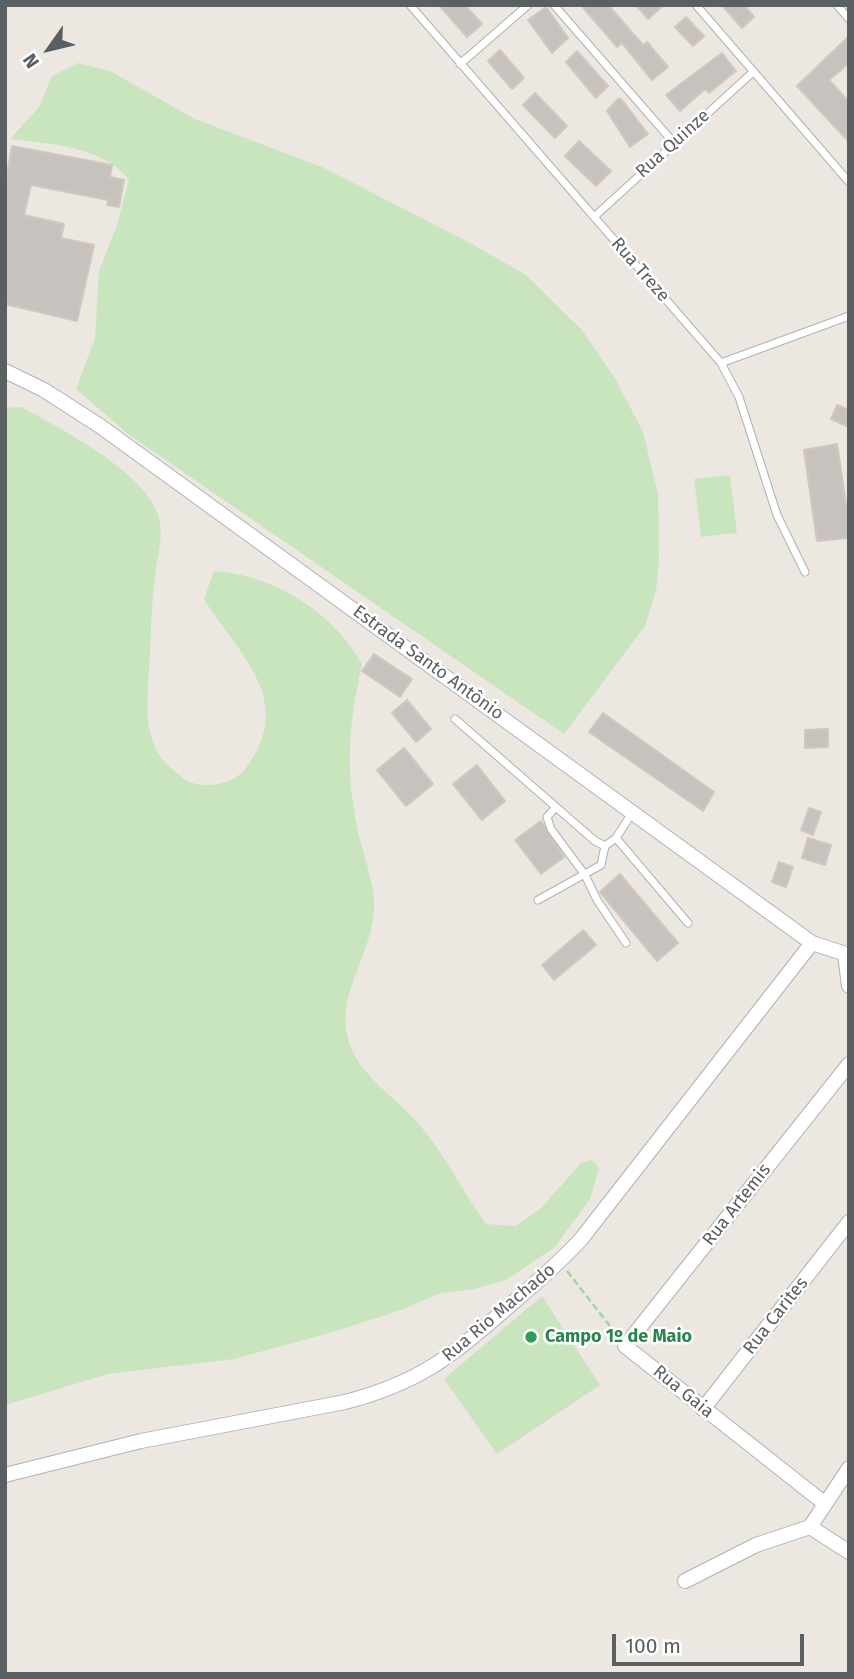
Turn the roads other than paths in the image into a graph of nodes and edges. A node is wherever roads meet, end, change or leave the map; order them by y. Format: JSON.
{"nodes":[{"id":1,"x":410,"y":5,"type":"edge"},
{"id":2,"x":528,"y":5,"type":"edge"},
{"id":3,"x":554,"y":5,"type":"edge"},
{"id":4,"x":696,"y":5,"type":"edge"},
{"id":5,"x":837,"y":5,"type":"edge"},
{"id":6,"x":849,"y":19,"type":"edge"},
{"id":7,"x":460,"y":64,"type":"junction"},
{"id":8,"x":753,"y":72,"type":"junction"},
{"id":9,"x":674,"y":144,"type":"junction"},
{"id":10,"x":849,"y":182,"type":"edge"},
{"id":11,"x":594,"y":217,"type":"junction"},
{"id":12,"x":849,"y":316,"type":"edge"},
{"id":13,"x":721,"y":363,"type":"junction"},
{"id":14,"x":5,"y":372,"type":"edge"},
{"id":15,"x":805,"y":572,"type":"dead end"},
{"id":16,"x":455,"y":719,"type":"dead end"},
{"id":17,"x":555,"y":808,"type":"junction"},
{"id":18,"x":632,"y":813,"type":"junction"},
{"id":19,"x":616,"y":838,"type":"junction"},
{"id":20,"x":605,"y":846,"type":"junction"},
{"id":21,"x":585,"y":875,"type":"junction"},
{"id":22,"x":538,"y":900,"type":"dead end"},
{"id":23,"x":688,"y":923,"type":"dead end"},
{"id":24,"x":626,"y":943,"type":"dead end"},
{"id":25,"x":812,"y":943,"type":"junction"},
{"id":26,"x":847,"y":955,"type":"edge"},
{"id":27,"x":849,"y":986,"type":"edge"},
{"id":28,"x":849,"y":1064,"type":"edge"},
{"id":29,"x":849,"y":1223,"type":"edge"},
{"id":30,"x":625,"y":1346,"type":"joint"},
{"id":31,"x":702,"y":1409,"type":"junction"},
{"id":32,"x":849,"y":1468,"type":"edge"},
{"id":33,"x":5,"y":1475,"type":"edge"},
{"id":34,"x":824,"y":1503,"type":"junction"},
{"id":35,"x":810,"y":1527,"type":"junction"},
{"id":36,"x":849,"y":1552,"type":"edge"},
{"id":37,"x":685,"y":1581,"type":"dead end"}],
"edges":[{"from":1,"to":7,"type":"lane","name":"Rua Treze"},
{"from":2,"to":7,"type":"lane"},
{"from":3,"to":9,"type":"lane"},
{"from":4,"to":8,"type":"lane"},
{"from":5,"to":6,"type":"lane"},
{"from":7,"to":11,"type":"lane","name":"Rua Treze"},
{"from":8,"to":9,"type":"lane","name":"Rua Quinze"},
{"from":8,"to":10,"type":"lane"},
{"from":9,"to":11,"type":"lane","name":"Rua Quinze"},
{"from":11,"to":13,"type":"lane","name":"Rua Treze"},
{"from":12,"to":13,"type":"lane"},
{"from":13,"to":15,"type":"lane","name":"Rua Treze"},
{"from":14,"to":18,"type":"street","name":"Estrada Santo Antônio"},
{"from":16,"to":17,"type":"lane"},
{"from":17,"to":20,"type":"lane"},
{"from":17,"to":21,"type":"lane"},
{"from":18,"to":19,"type":"lane"},
{"from":18,"to":25,"type":"street","name":"Estrada Santo Antônio"},
{"from":19,"to":20,"type":"lane"},
{"from":19,"to":23,"type":"lane"},
{"from":20,"to":21,"type":"lane"},
{"from":21,"to":22,"type":"lane"},
{"from":21,"to":24,"type":"lane"},
{"from":25,"to":26,"type":"street","name":"Estrada Santo Antônio"},
{"from":25,"to":33,"type":"street","name":"Rua Rio Machado"},
{"from":26,"to":27,"type":"street"},
{"from":28,"to":30,"type":"street","name":"Rua Artemis"},
{"from":29,"to":31,"type":"street","name":"Rua Carites"},
{"from":30,"to":31,"type":"street","name":"Rua Gaia"},
{"from":31,"to":34,"type":"street","name":"Rua Gaia"},
{"from":32,"to":34,"type":"street"},
{"from":34,"to":35,"type":"street"},
{"from":35,"to":36,"type":"street"},
{"from":35,"to":37,"type":"street"}]}
